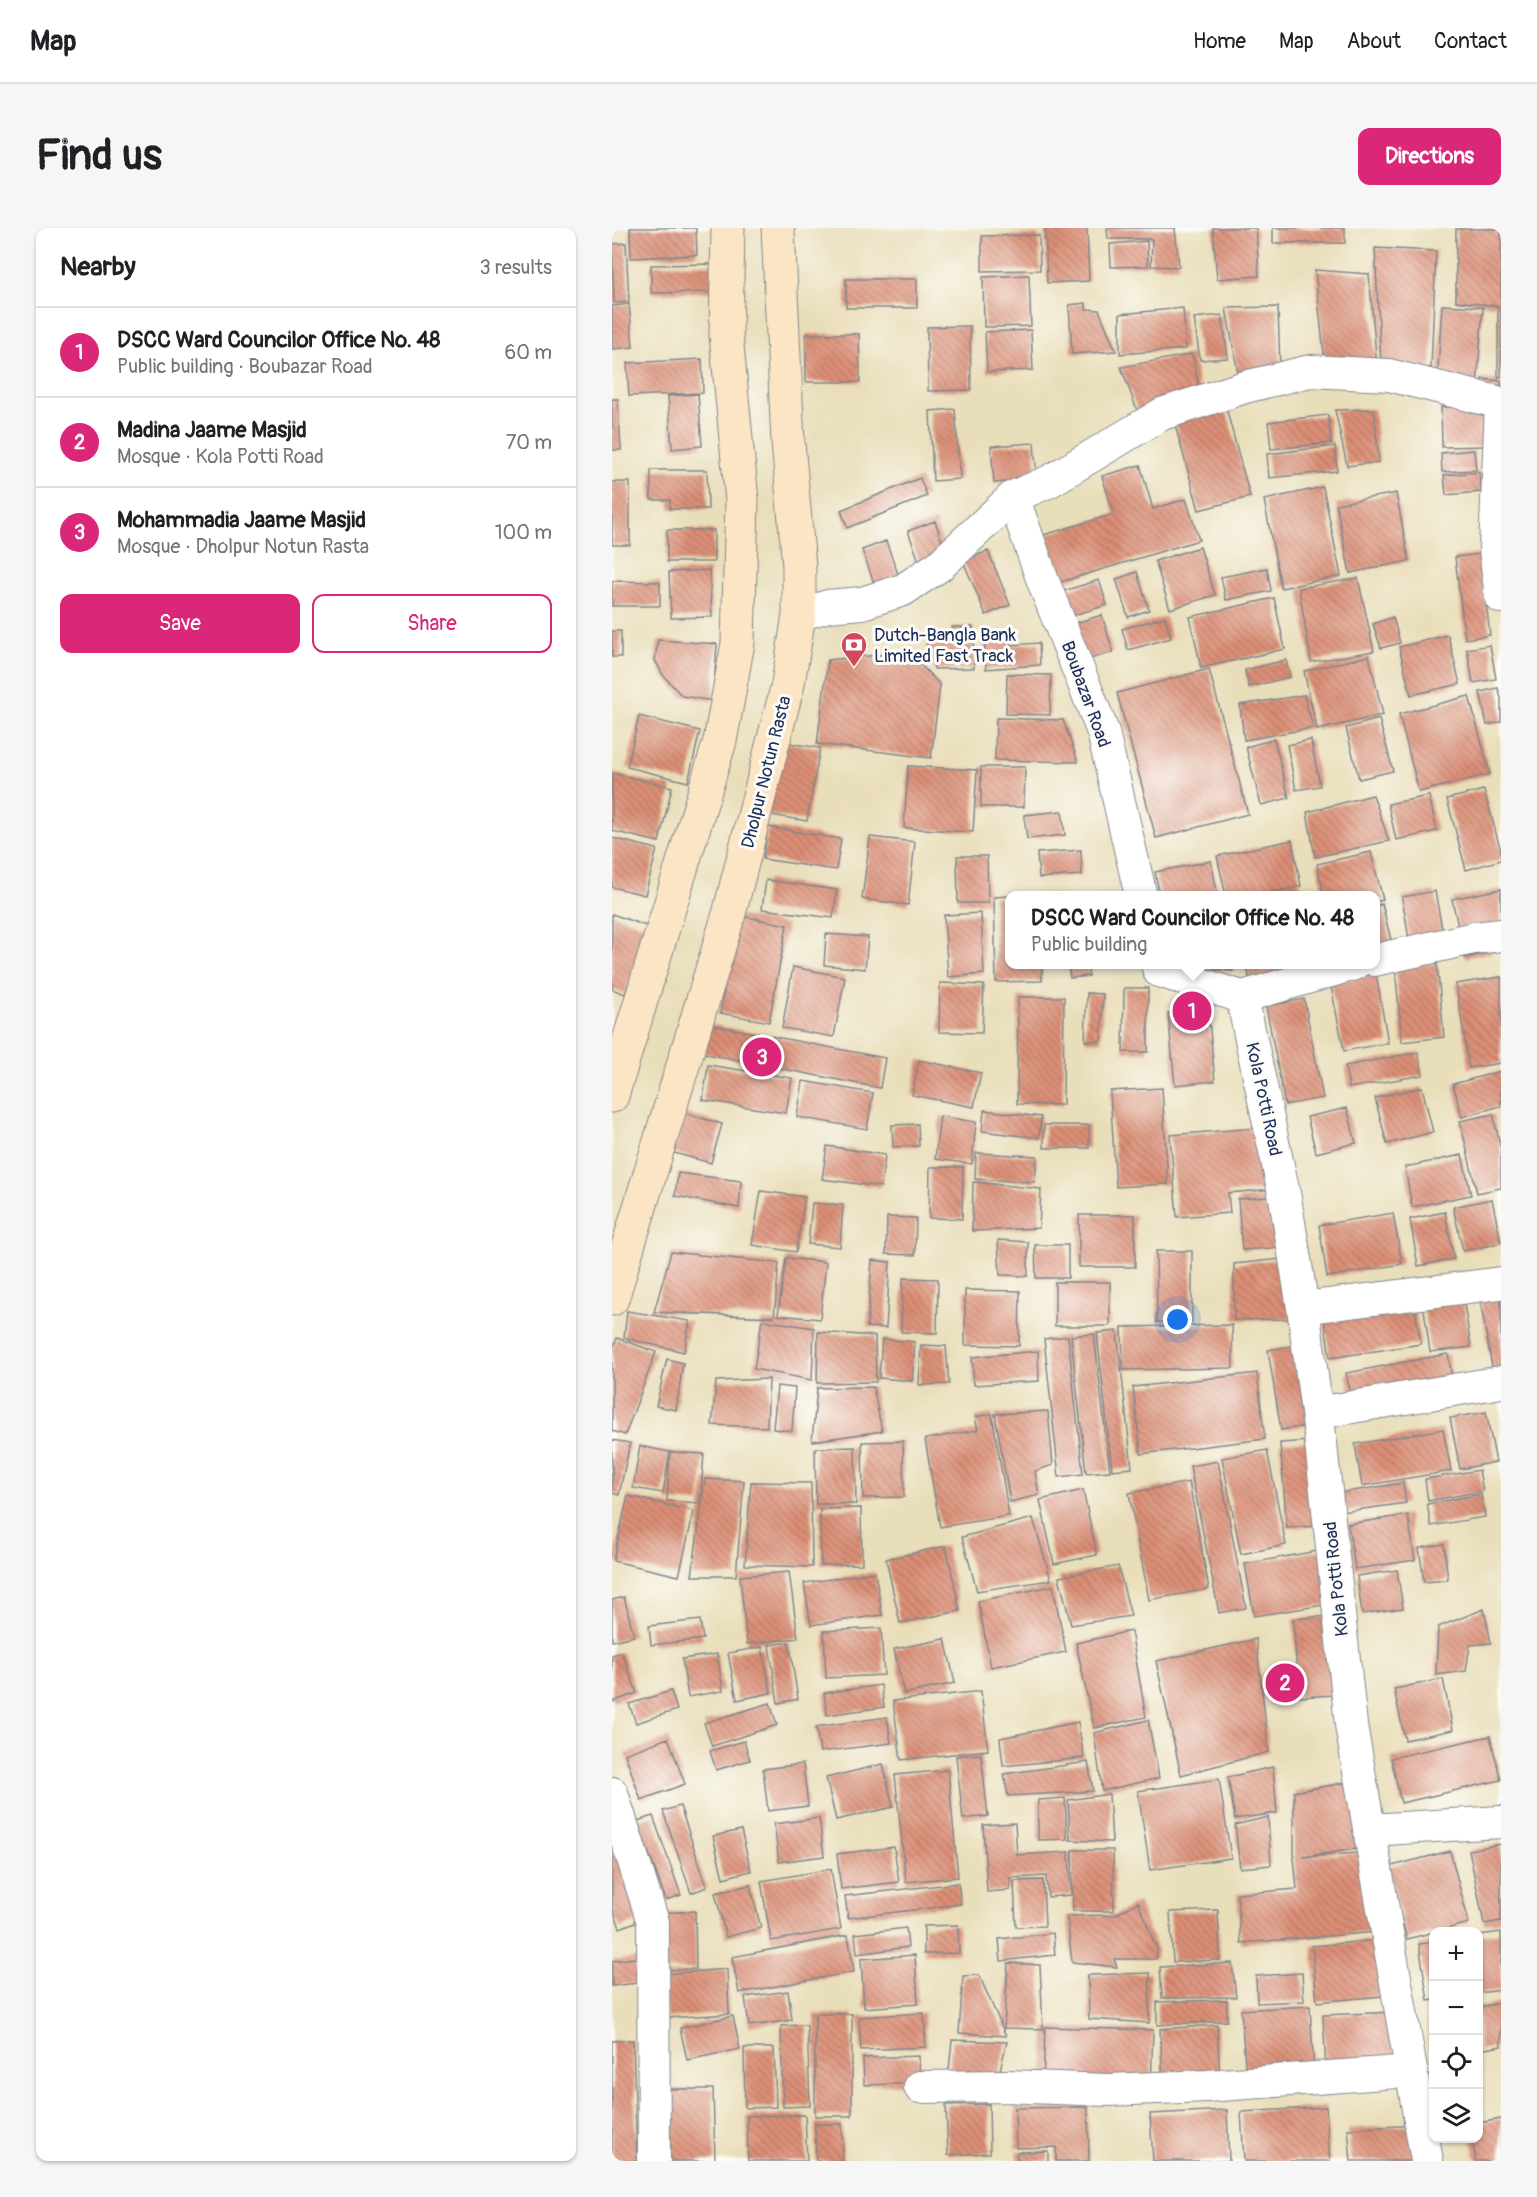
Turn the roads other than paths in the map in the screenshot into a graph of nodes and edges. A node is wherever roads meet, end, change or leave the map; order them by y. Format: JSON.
{"nodes":[{"id":1,"x":728,"y":228,"type":"edge"},
{"id":2,"x":778,"y":228,"type":"edge"},
{"id":3,"x":1501,"y":403,"type":"edge"},
{"id":4,"x":1013,"y":497,"type":"junction"},
{"id":5,"x":1501,"y":597,"type":"edge"},
{"id":6,"x":799,"y":615,"type":"junction"},
{"id":7,"x":1140,"y":891,"type":"edge"},
{"id":8,"x":1501,"y":935,"type":"edge"},
{"id":9,"x":1380,"y":959,"type":"edge"},
{"id":10,"x":1161,"y":969,"type":"edge"},
{"id":11,"x":1337,"y":969,"type":"edge"},
{"id":12,"x":1242,"y":997,"type":"junction"},
{"id":13,"x":612,"y":1096,"type":"edge"},
{"id":14,"x":1501,"y":1283,"type":"edge"},
{"id":15,"x":612,"y":1299,"type":"edge"},
{"id":16,"x":1303,"y":1308,"type":"junction"},
{"id":17,"x":1501,"y":1382,"type":"edge"},
{"id":18,"x":1317,"y":1413,"type":"junction"},
{"id":19,"x":612,"y":1793,"type":"edge"},
{"id":20,"x":1501,"y":1822,"type":"edge"},
{"id":21,"x":1369,"y":1830,"type":"junction"},
{"id":22,"x":1411,"y":2071,"type":"junction"},
{"id":23,"x":920,"y":2087,"type":"dead end"},
{"id":24,"x":654,"y":2161,"type":"edge"},
{"id":25,"x":1427,"y":2161,"type":"edge"}],
"edges":[{"from":1,"to":13,"type":"main road"},
{"from":2,"to":6,"type":"main road","name":"Dholpur Notun Rasta"},
{"from":3,"to":4,"type":"street"},
{"from":3,"to":5,"type":"street"},
{"from":4,"to":6,"type":"street"},
{"from":4,"to":7,"type":"street","name":"Boubazar Road"},
{"from":6,"to":15,"type":"main road","name":"Dholpur Notun Rasta"},
{"from":8,"to":9,"type":"street"},
{"from":10,"to":12,"type":"street"},
{"from":11,"to":12,"type":"street"},
{"from":12,"to":16,"type":"street","name":"Kola Potti Road"},
{"from":14,"to":16,"type":"street"},
{"from":16,"to":18,"type":"street","name":"Kola Potti Road"},
{"from":17,"to":18,"type":"street"},
{"from":18,"to":21,"type":"street","name":"Kola Potti Road"},
{"from":19,"to":24,"type":"street"},
{"from":20,"to":21,"type":"street"},
{"from":21,"to":22,"type":"street","name":"Kola Potti Road"},
{"from":22,"to":23,"type":"street"},
{"from":22,"to":25,"type":"street","name":"Kola Potti Road"}]}
